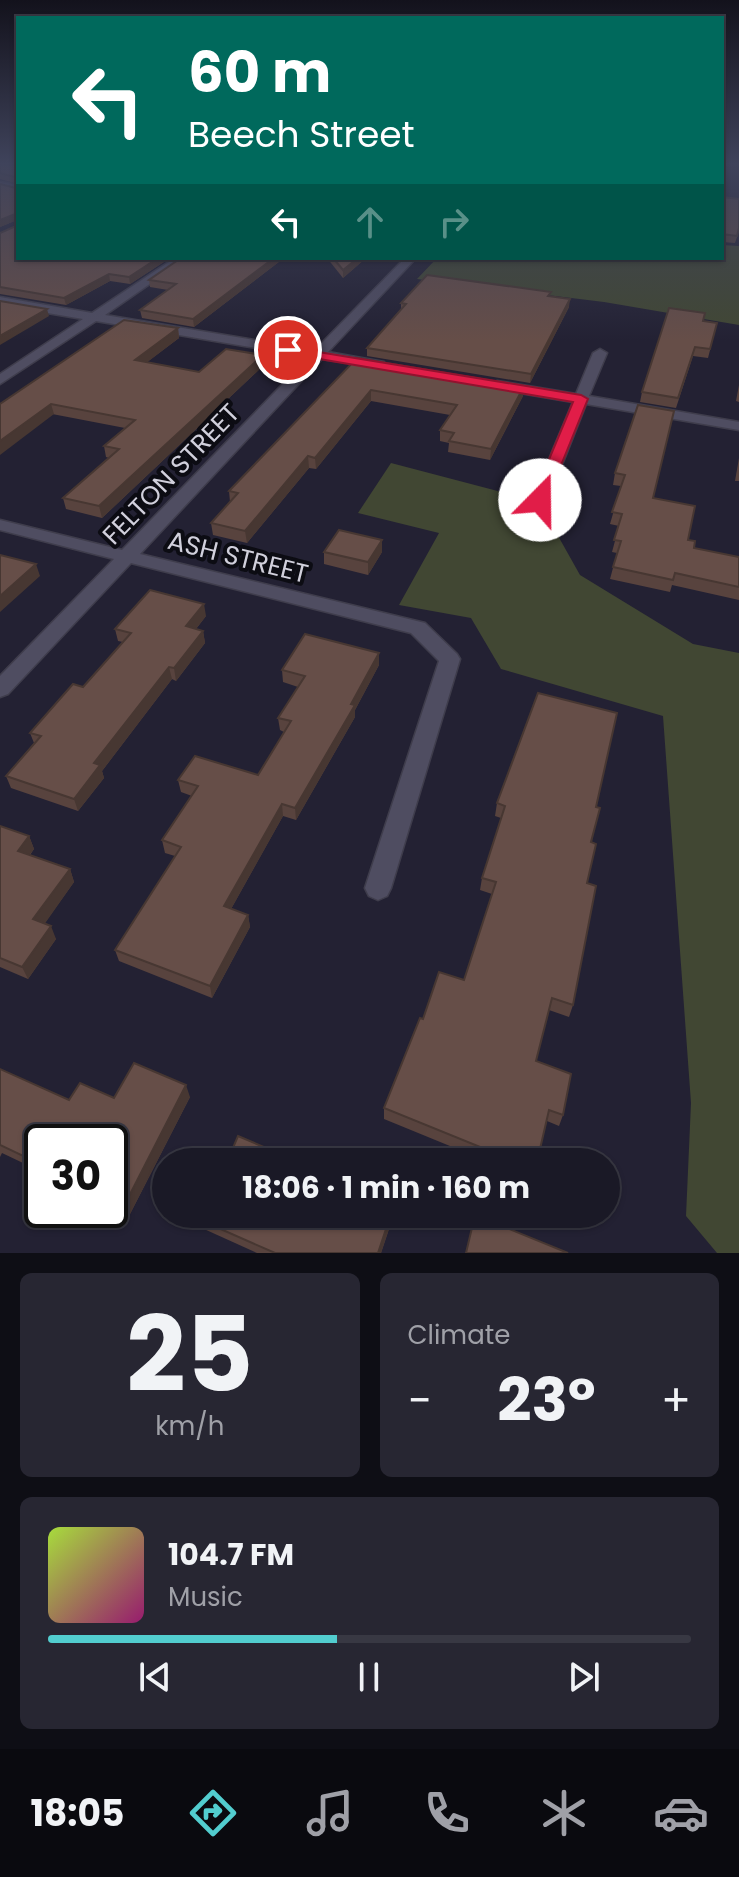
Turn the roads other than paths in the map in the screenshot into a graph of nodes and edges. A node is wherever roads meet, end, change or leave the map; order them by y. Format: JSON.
{"nodes":[{"id":1,"x":179,"y":260,"type":"edge"},
{"id":2,"x":409,"y":260,"type":"edge"},
{"id":3,"x":0,"y":301,"type":"edge"},
{"id":4,"x":95,"y":317,"type":"junction"},
{"id":5,"x":600,"y":353,"type":"dead end"},
{"id":6,"x":318,"y":355,"type":"junction"},
{"id":7,"x":399,"y":369,"type":"edge"},
{"id":8,"x":0,"y":380,"type":"edge"},
{"id":9,"x":475,"y":381,"type":"edge"},
{"id":10,"x":581,"y":399,"type":"junction"},
{"id":11,"x":739,"y":426,"type":"edge"},
{"id":12,"x":540,"y":500,"type":"dead end"},
{"id":13,"x":0,"y":525,"type":"edge"},
{"id":14,"x":126,"y":556,"type":"junction"},
{"id":15,"x":0,"y":689,"type":"edge"},
{"id":16,"x":378,"y":888,"type":"dead end"}],
"edges":[{"from":1,"to":4,"type":"street"},
{"from":2,"to":6,"type":"street","name":"FELTON STREET"},
{"from":3,"to":4,"type":"street"},
{"from":4,"to":6,"type":"street"},
{"from":4,"to":8,"type":"street"},
{"from":5,"to":10,"type":"street"},
{"from":6,"to":7,"type":"street"},
{"from":6,"to":14,"type":"street","name":"FELTON STREET"},
{"from":9,"to":10,"type":"street"},
{"from":10,"to":11,"type":"street"},
{"from":10,"to":12,"type":"street"},
{"from":13,"to":14,"type":"street","name":"ASH STREET"},
{"from":14,"to":15,"type":"street","name":"FELTON STREET"},
{"from":14,"to":16,"type":"street","name":"ASH STREET"}]}
